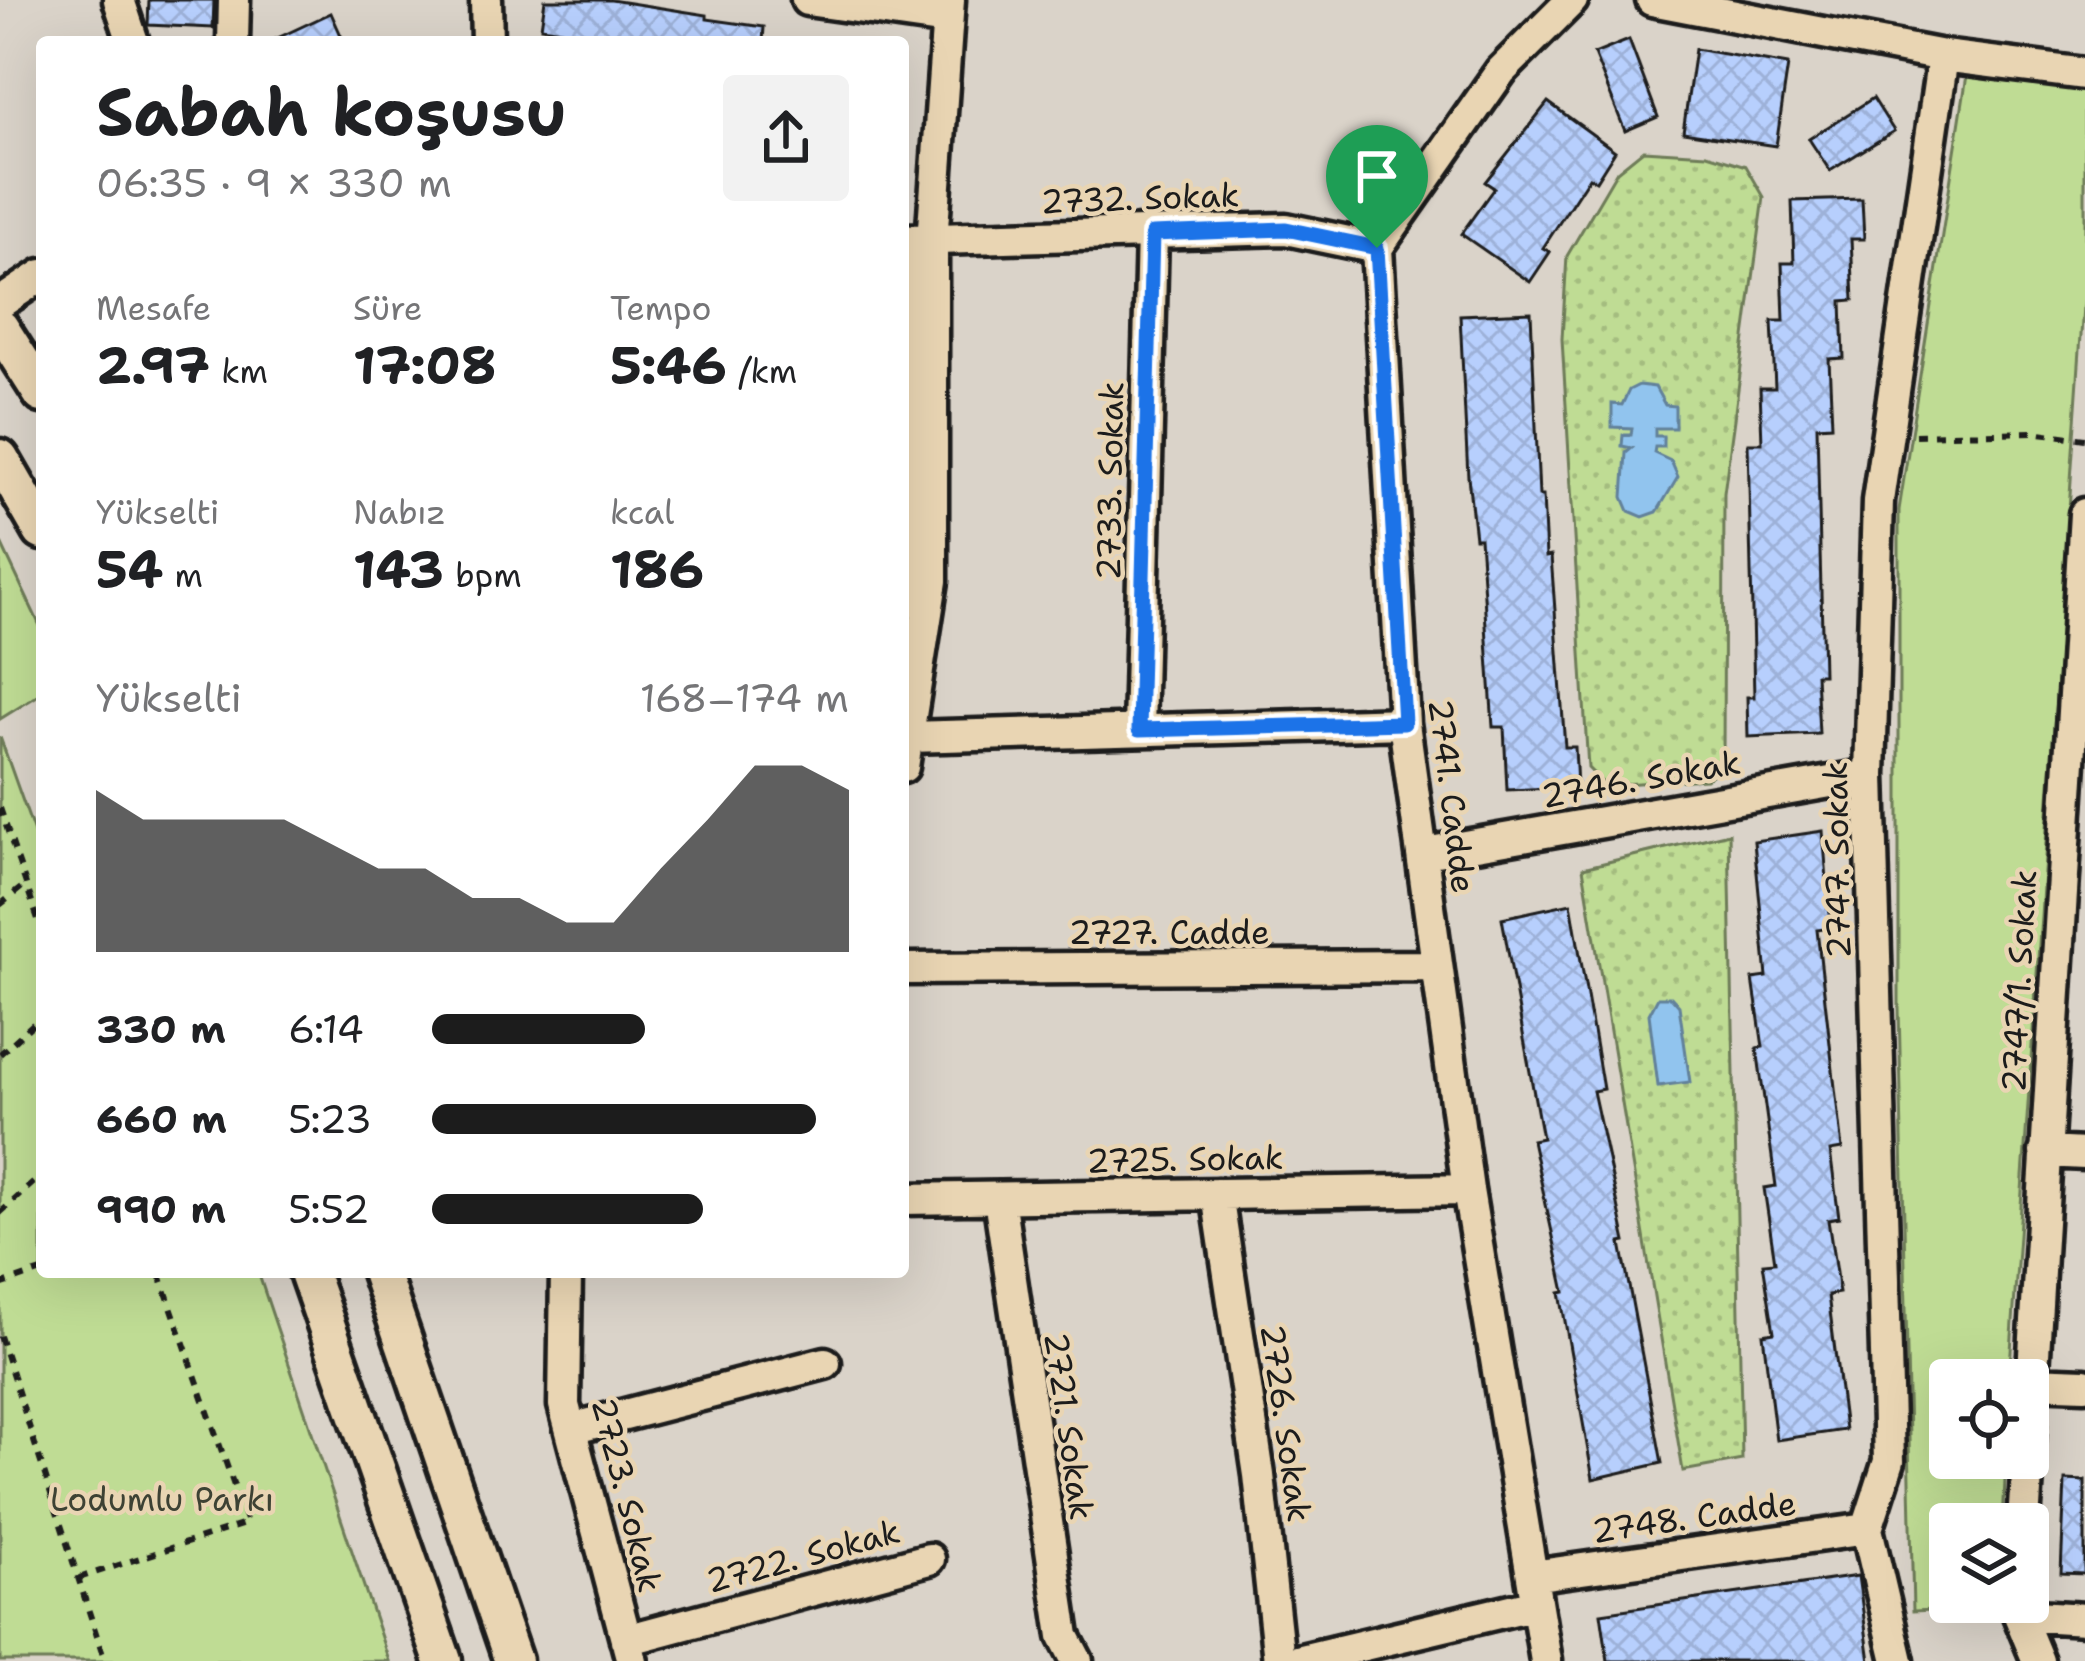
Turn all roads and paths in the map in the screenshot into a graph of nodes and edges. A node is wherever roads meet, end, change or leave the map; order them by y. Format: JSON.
{"nodes":[{"id":1,"x":119,"y":0,"type":"edge"},
{"id":2,"x":234,"y":0,"type":"edge"},
{"id":3,"x":486,"y":0,"type":"edge"},
{"id":4,"x":807,"y":0,"type":"edge"},
{"id":5,"x":1572,"y":0,"type":"edge"},
{"id":6,"x":1652,"y":0,"type":"edge"},
{"id":7,"x":948,"y":10,"type":"edge"},
{"id":8,"x":1792,"y":13,"type":"edge"},
{"id":9,"x":132,"y":36,"type":"edge"},
{"id":10,"x":233,"y":36,"type":"edge"},
{"id":11,"x":487,"y":36,"type":"edge"},
{"id":12,"x":1943,"y":56,"type":"junction"},
{"id":13,"x":2085,"y":74,"type":"edge"},
{"id":14,"x":1152,"y":234,"type":"junction"},
{"id":15,"x":914,"y":241,"type":"edge"},
{"id":16,"x":1377,"y":248,"type":"junction"},
{"id":17,"x":36,"y":279,"type":"edge"},
{"id":18,"x":0,"y":303,"type":"edge"},
{"id":19,"x":0,"y":328,"type":"edge"},
{"id":20,"x":36,"y":385,"type":"edge"},
{"id":21,"x":1886,"y":435,"type":"junction"},
{"id":22,"x":2085,"y":439,"type":"edge"},
{"id":23,"x":0,"y":458,"type":"edge"},
{"id":24,"x":2085,"y":514,"type":"edge"},
{"id":25,"x":36,"y":521,"type":"edge"},
{"id":26,"x":909,"y":569,"type":"edge"},
{"id":27,"x":2080,"y":673,"type":"edge"},
{"id":28,"x":1404,"y":723,"type":"junction"},
{"id":29,"x":909,"y":728,"type":"edge"},
{"id":30,"x":1139,"y":730,"type":"junction"},
{"id":31,"x":909,"y":752,"type":"edge"},
{"id":32,"x":1870,"y":775,"type":"junction"},
{"id":33,"x":0,"y":808,"type":"edge"},
{"id":34,"x":1425,"y":853,"type":"junction"},
{"id":35,"x":26,"y":884,"type":"junction"},
{"id":36,"x":0,"y":905,"type":"edge"},
{"id":37,"x":36,"y":913,"type":"edge"},
{"id":38,"x":2072,"y":916,"type":"edge"},
{"id":39,"x":1435,"y":966,"type":"junction"},
{"id":40,"x":909,"y":969,"type":"edge"},
{"id":41,"x":36,"y":1021,"type":"edge"},
{"id":42,"x":0,"y":1054,"type":"edge"},
{"id":43,"x":2045,"y":1152,"type":"junction"},
{"id":44,"x":2085,"y":1154,"type":"edge"},
{"id":45,"x":36,"y":1181,"type":"edge"},
{"id":46,"x":1468,"y":1190,"type":"junction"},
{"id":47,"x":1217,"y":1194,"type":"junction"},
{"id":48,"x":999,"y":1198,"type":"junction"},
{"id":49,"x":909,"y":1199,"type":"edge"},
{"id":50,"x":0,"y":1214,"type":"edge"},
{"id":51,"x":36,"y":1272,"type":"edge"},
{"id":52,"x":161,"y":1278,"type":"edge"},
{"id":53,"x":310,"y":1278,"type":"edge"},
{"id":54,"x":382,"y":1278,"type":"edge"},
{"id":55,"x":566,"y":1278,"type":"edge"},
{"id":56,"x":0,"y":1285,"type":"edge"},
{"id":57,"x":0,"y":1336,"type":"edge"},
{"id":58,"x":2033,"y":1359,"type":"edge"},
{"id":59,"x":824,"y":1363,"type":"dead end"},
{"id":60,"x":2049,"y":1383,"type":"edge"},
{"id":61,"x":2085,"y":1384,"type":"edge"},
{"id":62,"x":571,"y":1429,"type":"junction"},
{"id":63,"x":1868,"y":1529,"type":"junction"},
{"id":64,"x":929,"y":1559,"type":"dead end"},
{"id":65,"x":79,"y":1578,"type":"junction"},
{"id":66,"x":1534,"y":1590,"type":"junction"},
{"id":67,"x":2049,"y":1613,"type":"edge"},
{"id":68,"x":2085,"y":1618,"type":"edge"},
{"id":69,"x":2024,"y":1623,"type":"edge"},
{"id":70,"x":629,"y":1651,"type":"edge"},
{"id":71,"x":105,"y":1661,"type":"edge"},
{"id":72,"x":443,"y":1661,"type":"edge"},
{"id":73,"x":513,"y":1661,"type":"edge"},
{"id":74,"x":1077,"y":1661,"type":"edge"},
{"id":75,"x":1279,"y":1661,"type":"edge"},
{"id":76,"x":1297,"y":1661,"type":"edge"},
{"id":77,"x":1546,"y":1661,"type":"edge"},
{"id":78,"x":1898,"y":1661,"type":"edge"},
{"id":79,"x":2038,"y":1661,"type":"edge"}],
"edges":[{"from":1,"to":9,"type":"street"},
{"from":2,"to":10,"type":"street"},
{"from":3,"to":11,"type":"street"},
{"from":4,"to":7,"type":"street"},
{"from":5,"to":16,"type":"street"},
{"from":6,"to":8,"type":"street"},
{"from":7,"to":15,"type":"street"},
{"from":8,"to":12,"type":"street"},
{"from":12,"to":13,"type":"street"},
{"from":12,"to":21,"type":"street","name":"2747. Sokak"},
{"from":14,"to":15,"type":"street","name":"2732. Sokak"},
{"from":14,"to":16,"type":"street","name":"2732. Sokak"},
{"from":14,"to":30,"type":"street","name":"2733. Sokak"},
{"from":15,"to":26,"type":"street"},
{"from":15,"to":29,"type":"street"},
{"from":16,"to":28,"type":"street","name":"2741. Cadde"},
{"from":17,"to":18,"type":"street"},
{"from":19,"to":20,"type":"main road"},
{"from":21,"to":22,"type":"path"},
{"from":21,"to":32,"type":"street","name":"2747. Sokak"},
{"from":23,"to":25,"type":"main road"},
{"from":24,"to":27,"type":"street","name":"2747/1. Sokak"},
{"from":27,"to":38,"type":"street","name":"2747/1. Sokak"},
{"from":28,"to":30,"type":"street"},
{"from":28,"to":34,"type":"street","name":"2741. Cadde"},
{"from":30,"to":31,"type":"street"},
{"from":32,"to":34,"type":"street","name":"2746. Sokak"},
{"from":32,"to":63,"type":"street","name":"2747. Sokak"},
{"from":33,"to":35,"type":"path"},
{"from":34,"to":39,"type":"street","name":"2741. Cadde"},
{"from":35,"to":36,"type":"path"},
{"from":35,"to":37,"type":"path"},
{"from":38,"to":43,"type":"street","name":"2747/1. Sokak"},
{"from":39,"to":40,"type":"street","name":"2727. Cadde"},
{"from":39,"to":46,"type":"street","name":"2741. Cadde"},
{"from":41,"to":42,"type":"path"},
{"from":43,"to":44,"type":"street"},
{"from":43,"to":58,"type":"street","name":"2747/1. Sokak"},
{"from":45,"to":50,"type":"path"},
{"from":46,"to":47,"type":"street","name":"2725. Sokak"},
{"from":46,"to":66,"type":"street","name":"2741. Cadde"},
{"from":47,"to":48,"type":"street","name":"2725. Sokak"},
{"from":47,"to":75,"type":"street","name":"2726. Sokak"},
{"from":48,"to":49,"type":"street","name":"2725. Sokak"},
{"from":48,"to":74,"type":"street","name":"2721. Sokak"},
{"from":51,"to":56,"type":"path"},
{"from":52,"to":65,"type":"path"},
{"from":53,"to":72,"type":"main road"},
{"from":54,"to":73,"type":"main road"},
{"from":55,"to":62,"type":"street","name":"2723. Sokak"},
{"from":57,"to":65,"type":"path"},
{"from":59,"to":62,"type":"street"},
{"from":60,"to":61,"type":"street"},
{"from":62,"to":70,"type":"street","name":"2723. Sokak"},
{"from":63,"to":66,"type":"street","name":"2748. Cadde"},
{"from":63,"to":78,"type":"street","name":"2747. Sokak"},
{"from":64,"to":70,"type":"street","name":"2722. Sokak"},
{"from":65,"to":71,"type":"path"},
{"from":66,"to":76,"type":"street","name":"2748. Cadde"},
{"from":66,"to":77,"type":"street","name":"2741. Cadde"},
{"from":67,"to":68,"type":"street"},
{"from":69,"to":79,"type":"street"}]}
